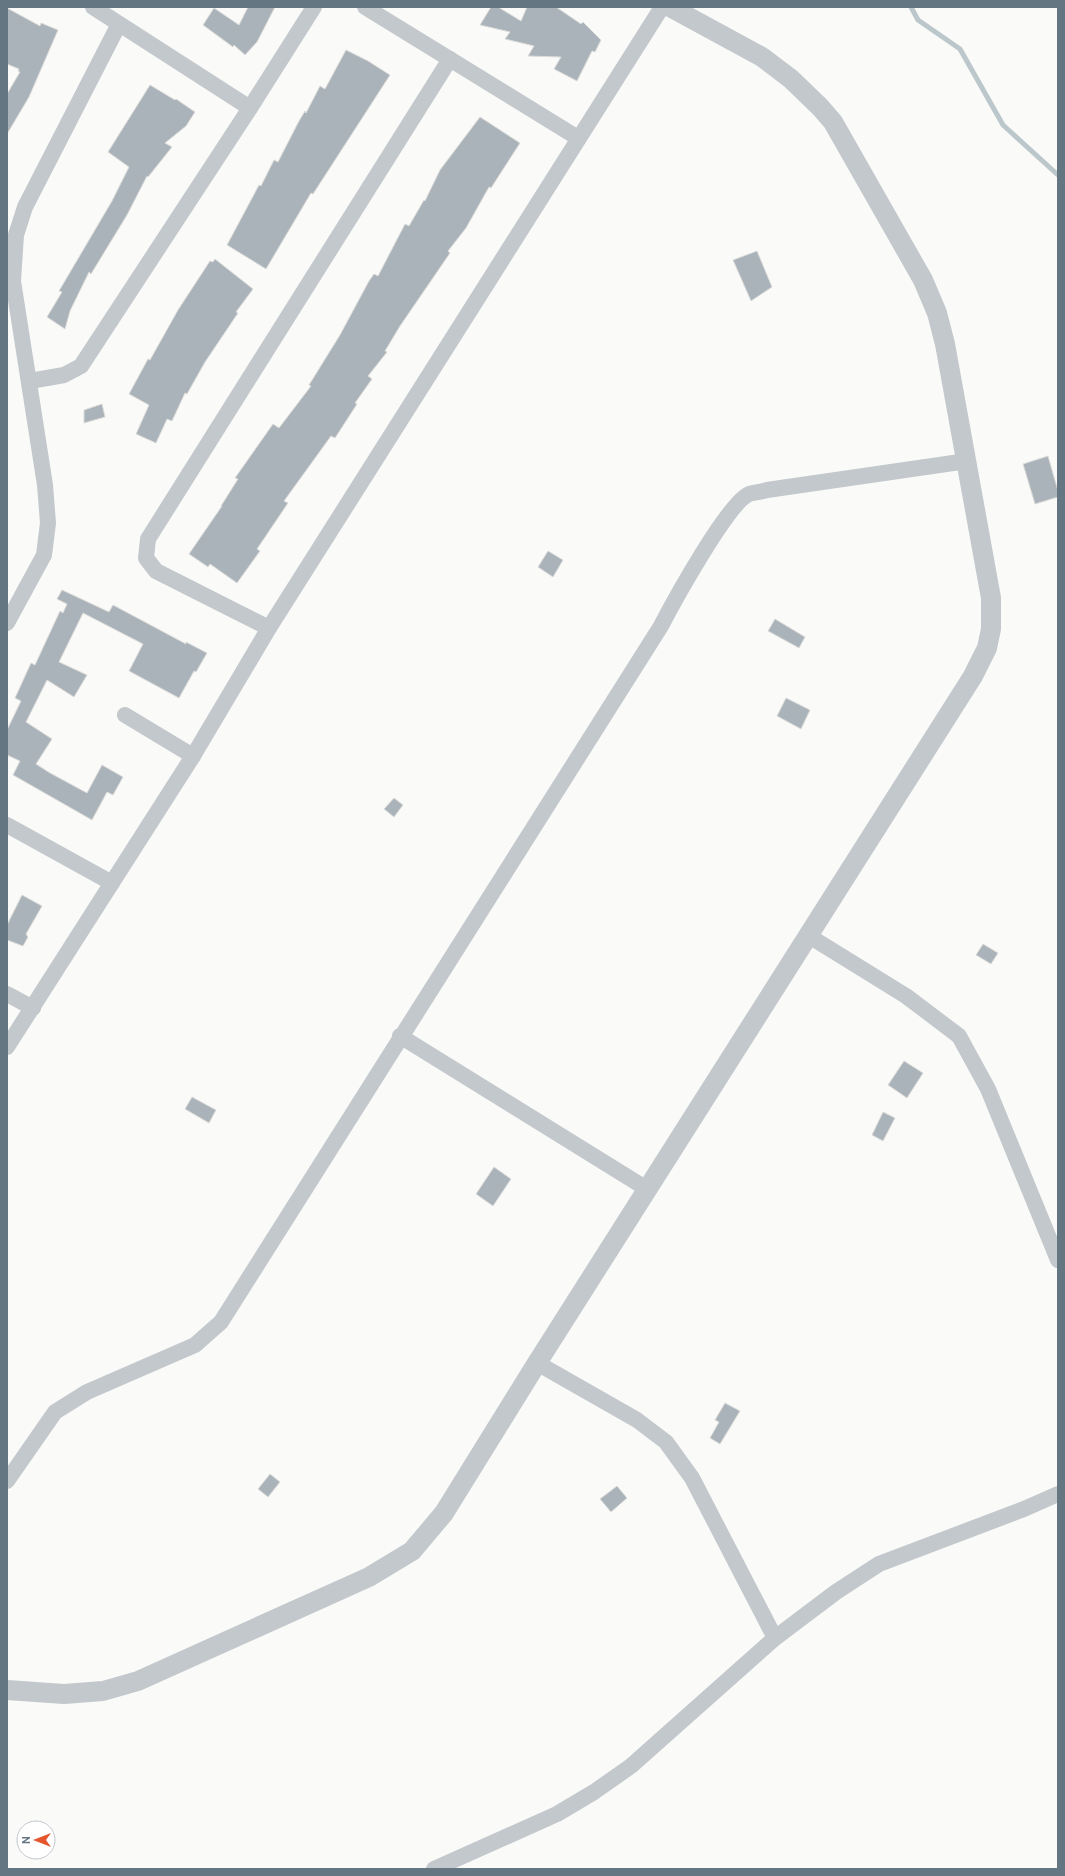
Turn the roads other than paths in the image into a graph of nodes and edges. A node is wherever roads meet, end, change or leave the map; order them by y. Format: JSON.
{"nodes":[{"id":1,"x":93,"y":7,"type":"edge"},
{"id":2,"x":314,"y":7,"type":"edge"},
{"id":3,"x":365,"y":7,"type":"edge"},
{"id":4,"x":662,"y":7,"type":"edge"},
{"id":5,"x":670,"y":7,"type":"edge"},
{"id":6,"x":120,"y":24,"type":"junction"},
{"id":7,"x":450,"y":59,"type":"junction"},
{"id":8,"x":250,"y":108,"type":"junction"},
{"id":9,"x":578,"y":138,"type":"junction"},
{"id":10,"x":10,"y":282,"type":"edge"},
{"id":11,"x":30,"y":382,"type":"junction"},
{"id":12,"x":967,"y":461,"type":"junction"},
{"id":13,"x":7,"y":623,"type":"edge"},
{"id":14,"x":269,"y":628,"type":"junction"},
{"id":15,"x":125,"y":715,"type":"dead end"},
{"id":16,"x":193,"y":756,"type":"junction"},
{"id":17,"x":7,"y":825,"type":"edge"},
{"id":18,"x":112,"y":883,"type":"junction"},
{"id":19,"x":809,"y":936,"type":"junction"},
{"id":20,"x":7,"y":994,"type":"edge"},
{"id":21,"x":33,"y":1008,"type":"junction"},
{"id":22,"x":400,"y":1036,"type":"junction"},
{"id":23,"x":7,"y":1047,"type":"edge"},
{"id":24,"x":647,"y":1189,"type":"junction"},
{"id":25,"x":1058,"y":1260,"type":"edge"},
{"id":26,"x":537,"y":1364,"type":"junction"},
{"id":27,"x":7,"y":1481,"type":"edge"},
{"id":28,"x":1058,"y":1494,"type":"edge"},
{"id":29,"x":775,"y":1638,"type":"junction"},
{"id":30,"x":7,"y":1690,"type":"edge"},
{"id":31,"x":434,"y":1869,"type":"edge"}],
"edges":[{"from":1,"to":6,"type":"street"},
{"from":2,"to":8,"type":"street"},
{"from":3,"to":7,"type":"street"},
{"from":4,"to":9,"type":"street"},
{"from":5,"to":12,"type":"street"},
{"from":6,"to":8,"type":"street"},
{"from":6,"to":10,"type":"street"},
{"from":7,"to":9,"type":"street"},
{"from":7,"to":14,"type":"street"},
{"from":8,"to":11,"type":"street"},
{"from":9,"to":14,"type":"street"},
{"from":10,"to":11,"type":"street"},
{"from":11,"to":13,"type":"street"},
{"from":12,"to":19,"type":"street"},
{"from":12,"to":22,"type":"street"},
{"from":14,"to":16,"type":"street"},
{"from":15,"to":16,"type":"street"},
{"from":16,"to":18,"type":"street"},
{"from":17,"to":18,"type":"street"},
{"from":18,"to":21,"type":"street"},
{"from":19,"to":24,"type":"street"},
{"from":19,"to":25,"type":"street"},
{"from":20,"to":21,"type":"street"},
{"from":21,"to":23,"type":"street"},
{"from":22,"to":24,"type":"street"},
{"from":22,"to":27,"type":"street"},
{"from":24,"to":26,"type":"street"},
{"from":26,"to":29,"type":"street"},
{"from":26,"to":30,"type":"street"},
{"from":28,"to":29,"type":"street"},
{"from":29,"to":31,"type":"street"}]}
